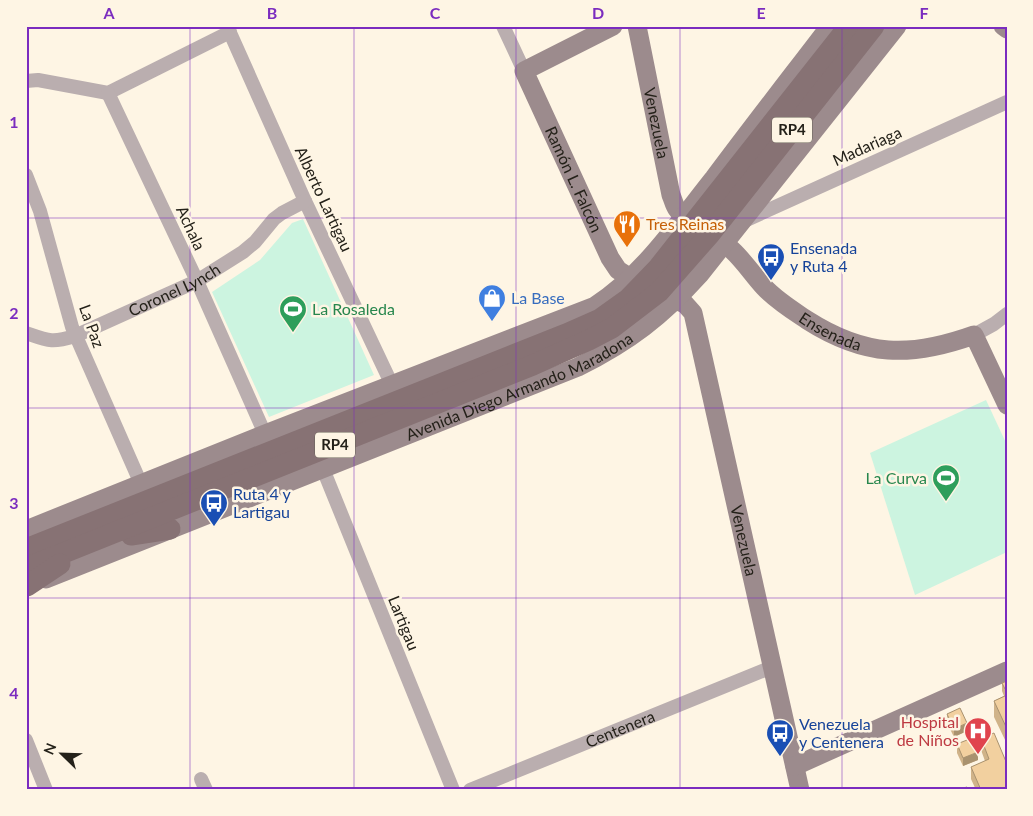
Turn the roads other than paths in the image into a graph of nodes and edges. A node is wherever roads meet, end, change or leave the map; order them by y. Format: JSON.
{"nodes":[{"id":1,"x":503,"y":26,"type":"edge"},
{"id":2,"x":613,"y":26,"type":"edge"},
{"id":3,"x":637,"y":26,"type":"edge"},
{"id":4,"x":830,"y":26,"type":"edge"},
{"id":5,"x":849,"y":26,"type":"edge"},
{"id":6,"x":874,"y":26,"type":"edge"},
{"id":7,"x":896,"y":26,"type":"edge"},
{"id":8,"x":1003,"y":26,"type":"edge"},
{"id":9,"x":229,"y":29,"type":"edge"},
{"id":10,"x":1007,"y":29,"type":"edge"},
{"id":11,"x":524,"y":71,"type":"junction"},
{"id":12,"x":26,"y":81,"type":"edge"},
{"id":13,"x":108,"y":93,"type":"junction"},
{"id":14,"x":1007,"y":102,"type":"edge"},
{"id":15,"x":26,"y":175,"type":"edge"},
{"id":16,"x":305,"y":201,"type":"junction"},
{"id":17,"x":742,"y":222,"type":"junction"},
{"id":18,"x":703,"y":229,"type":"junction"},
{"id":19,"x":197,"y":281,"type":"junction"},
{"id":20,"x":652,"y":289,"type":"junction"},
{"id":21,"x":1007,"y":314,"type":"edge"},
{"id":22,"x":26,"y":333,"type":"edge"},
{"id":23,"x":974,"y":335,"type":"junction"},
{"id":24,"x":75,"y":336,"type":"junction"},
{"id":25,"x":392,"y":386,"type":"junction"},
{"id":26,"x":1007,"y":405,"type":"edge"},
{"id":27,"x":265,"y":434,"type":"junction"},
{"id":28,"x":323,"y":469,"type":"junction"},
{"id":29,"x":140,"y":484,"type":"junction"},
{"id":30,"x":26,"y":530,"type":"edge"},
{"id":31,"x":170,"y":530,"type":"junction"},
{"id":32,"x":95,"y":541,"type":"junction"},
{"id":33,"x":26,"y":550,"type":"edge"},
{"id":34,"x":27,"y":580,"type":"edge"},
{"id":35,"x":772,"y":667,"type":"junction"},
{"id":36,"x":1007,"y":671,"type":"edge"},
{"id":37,"x":26,"y":740,"type":"edge"},
{"id":38,"x":795,"y":766,"type":"junction"},
{"id":39,"x":46,"y":790,"type":"edge"},
{"id":40,"x":452,"y":790,"type":"edge"},
{"id":41,"x":470,"y":790,"type":"edge"},
{"id":42,"x":800,"y":790,"type":"edge"}],
"edges":[{"from":1,"to":11,"type":"street","name":"Ramón L. Falcón"},
{"from":2,"to":11,"type":"street"},
{"from":3,"to":18,"type":"street","name":"Venezuela"},
{"from":4,"to":18,"type":"street","name":"Avenida Diego Armando Maradona"},
{"from":5,"to":18,"type":"main road","name":"Avenida Diego Armando Maradona","number":"RP4"},
{"from":6,"to":18,"type":"main road","name":"Avenida Diego Armando Maradona","number":"RP4"},
{"from":7,"to":17,"type":"street","name":"Avenida Diego Armando Maradona"},
{"from":8,"to":10,"type":"street"},
{"from":9,"to":13,"type":"street"},
{"from":9,"to":16,"type":"street","name":"Alberto Lartigau"},
{"from":11,"to":20,"type":"street","name":"Ramón L. Falcón"},
{"from":12,"to":13,"type":"street"},
{"from":13,"to":19,"type":"street","name":"Achala"},
{"from":14,"to":17,"type":"street","name":"Madariaga"},
{"from":15,"to":24,"type":"street","name":"La Paz"},
{"from":16,"to":19,"type":"street","name":"Coronel Lynch"},
{"from":16,"to":25,"type":"street","name":"Alberto Lartigau"},
{"from":17,"to":18,"type":"street","name":"Avenida Diego Armando Maradona"},
{"from":18,"to":20,"type":"main road","name":"Avenida Diego Armando Maradona","number":"RP4"},
{"from":18,"to":20,"type":"street","name":"Avenida Diego Armando Maradona"},
{"from":18,"to":23,"type":"street","name":"Ensenada"},
{"from":19,"to":24,"type":"street","name":"Coronel Lynch"},
{"from":19,"to":27,"type":"street","name":"Achala"},
{"from":20,"to":25,"type":"street","name":"Avenida Diego Armando Maradona"},
{"from":20,"to":28,"type":"street","name":"Avenida Diego Armando Maradona"},
{"from":20,"to":32,"type":"main road","name":"Avenida Diego Armando Maradona","number":"RP4"},
{"from":20,"to":33,"type":"main road","name":"Avenida Diego Armando Maradona","number":"RP4"},
{"from":20,"to":35,"type":"street","name":"Venezuela"},
{"from":21,"to":23,"type":"street","name":"Ensenada"},
{"from":22,"to":24,"type":"street","name":"Coronel Lynch"},
{"from":23,"to":26,"type":"street"},
{"from":24,"to":29,"type":"street","name":"La Paz"},
{"from":25,"to":27,"type":"street","name":"Avenida Diego Armando Maradona"},
{"from":27,"to":29,"type":"street","name":"Avenida Diego Armando Maradona"},
{"from":28,"to":31,"type":"street","name":"Avenida Diego Armando Maradona"},
{"from":28,"to":40,"type":"street","name":"Lartigau"},
{"from":29,"to":30,"type":"street","name":"Avenida Diego Armando Maradona"},
{"from":31,"to":32,"type":"main road"},
{"from":31,"to":34,"type":"street","name":"Avenida Diego Armando Maradona"},
{"from":32,"to":34,"type":"main road","name":"Avenida Diego Armando Maradona","number":"RP4"},
{"from":35,"to":38,"type":"street","name":"Venezuela"},
{"from":35,"to":41,"type":"street","name":"Centenera"},
{"from":36,"to":38,"type":"street"},
{"from":37,"to":39,"type":"street"},
{"from":38,"to":42,"type":"street","name":"Venezuela"}]}
